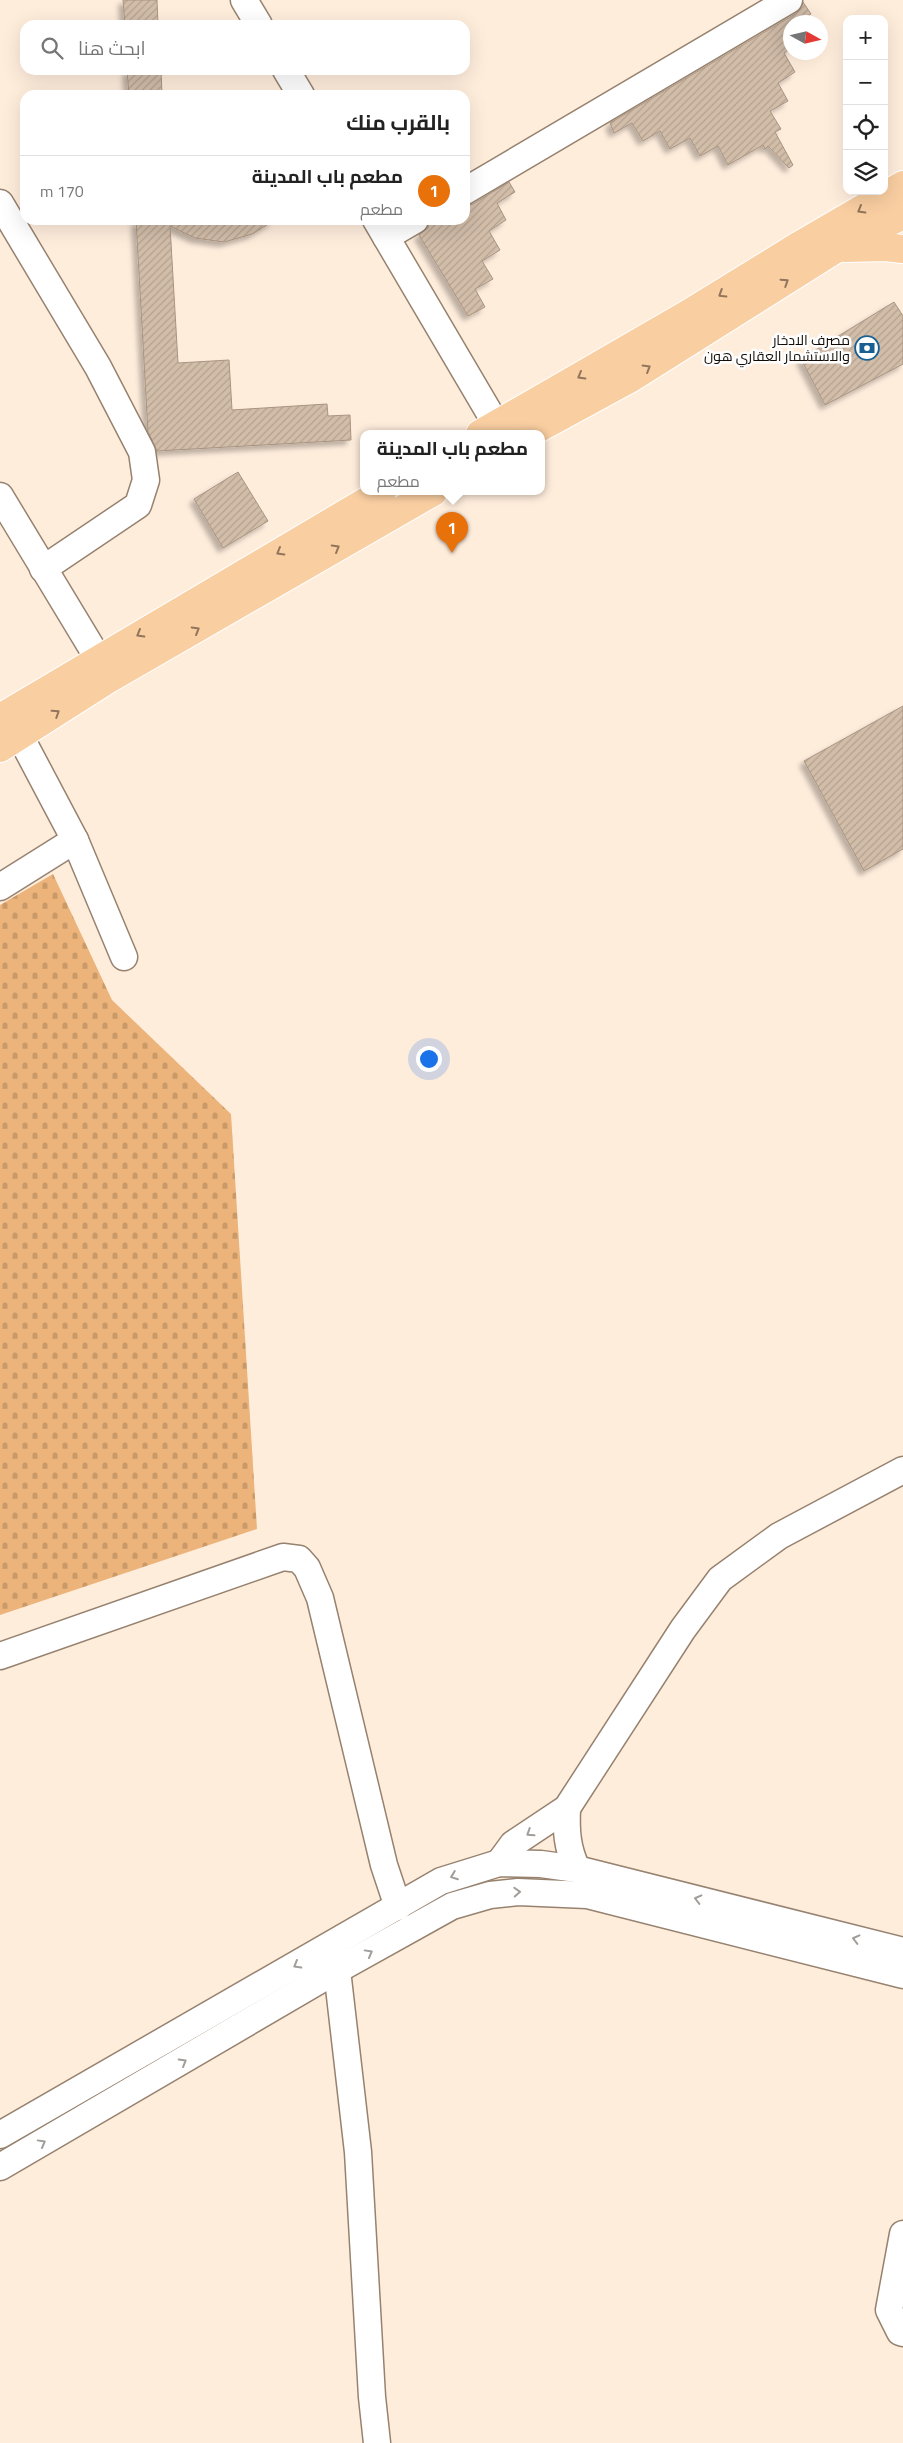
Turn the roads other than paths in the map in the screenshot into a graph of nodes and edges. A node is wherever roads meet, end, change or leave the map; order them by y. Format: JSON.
{"nodes":[{"id":1,"x":244,"y":0,"type":"edge"},
{"id":2,"x":789,"y":0,"type":"edge"},
{"id":3,"x":256,"y":20,"type":"edge"},
{"id":4,"x":289,"y":75,"type":"edge"},
{"id":5,"x":298,"y":90,"type":"edge"},
{"id":6,"x":470,"y":187,"type":"edge"},
{"id":7,"x":902,"y":189,"type":"edge"},
{"id":8,"x":0,"y":203,"type":"edge"},
{"id":9,"x":903,"y":215,"type":"edge"},
{"id":10,"x":394,"y":225,"type":"edge"},
{"id":11,"x":381,"y":228,"type":"edge"},
{"id":12,"x":839,"y":247,"type":"junction"},
{"id":13,"x":903,"y":249,"type":"edge"},
{"id":14,"x":492,"y":430,"type":"edge"},
{"id":15,"x":495,"y":430,"type":"edge"},
{"id":16,"x":535,"y":430,"type":"edge"},
{"id":17,"x":377,"y":495,"type":"edge"},
{"id":18,"x":427,"y":495,"type":"edge"},
{"id":19,"x":0,"y":496,"type":"edge"},
{"id":20,"x":43,"y":569,"type":"junction"},
{"id":21,"x":104,"y":669,"type":"junction"},
{"id":22,"x":0,"y":718,"type":"edge"},
{"id":23,"x":10,"y":742,"type":"edge"},
{"id":24,"x":75,"y":840,"type":"junction"},
{"id":25,"x":0,"y":887,"type":"edge"},
{"id":26,"x":124,"y":957,"type":"dead end"},
{"id":27,"x":903,"y":1470,"type":"edge"},
{"id":28,"x":0,"y":1656,"type":"edge"},
{"id":29,"x":567,"y":1808,"type":"junction"},
{"id":30,"x":499,"y":1863,"type":"junction"},
{"id":31,"x":577,"y":1869,"type":"junction"},
{"id":32,"x":398,"y":1907,"type":"junction"},
{"id":33,"x":331,"y":1945,"type":"junction"},
{"id":34,"x":903,"y":1951,"type":"edge"},
{"id":35,"x":338,"y":1970,"type":"junction"},
{"id":36,"x":903,"y":1974,"type":"edge"},
{"id":37,"x":0,"y":2135,"type":"edge"},
{"id":38,"x":0,"y":2167,"type":"edge"},
{"id":39,"x":903,"y":2234,"type":"edge"},
{"id":40,"x":903,"y":2333,"type":"edge"},
{"id":41,"x":377,"y":2443,"type":"edge"}],
"edges":[{"from":1,"to":3,"type":"street"},
{"from":2,"to":6,"type":"street"},
{"from":4,"to":5,"type":"street"},
{"from":7,"to":15,"type":"main road","one_way":true},
{"from":8,"to":20,"type":"street"},
{"from":9,"to":12,"type":"main road"},
{"from":10,"to":11,"type":"street"},
{"from":11,"to":14,"type":"street"},
{"from":12,"to":13,"type":"main road"},
{"from":16,"to":12,"type":"main road","one_way":true},
{"from":17,"to":21,"type":"main road","one_way":true},
{"from":21,"to":18,"type":"main road","one_way":true},
{"from":19,"to":20,"type":"street"},
{"from":20,"to":21,"type":"street"},
{"from":21,"to":22,"type":"main road"},
{"from":23,"to":21,"type":"main road","one_way":true},
{"from":23,"to":24,"type":"street"},
{"from":24,"to":25,"type":"street"},
{"from":24,"to":26,"type":"street"},
{"from":27,"to":29,"type":"street"},
{"from":28,"to":32,"type":"street"},
{"from":29,"to":30,"type":"street","one_way":true},
{"from":29,"to":31,"type":"street"},
{"from":30,"to":31,"type":"street"},
{"from":30,"to":32,"type":"street","one_way":true},
{"from":34,"to":31,"type":"street","one_way":true},
{"from":32,"to":33,"type":"street"},
{"from":33,"to":35,"type":"street"},
{"from":33,"to":37,"type":"street","one_way":true},
{"from":35,"to":36,"type":"street","one_way":true},
{"from":38,"to":35,"type":"street","one_way":true},
{"from":35,"to":41,"type":"street"},
{"from":39,"to":40,"type":"street"}]}
